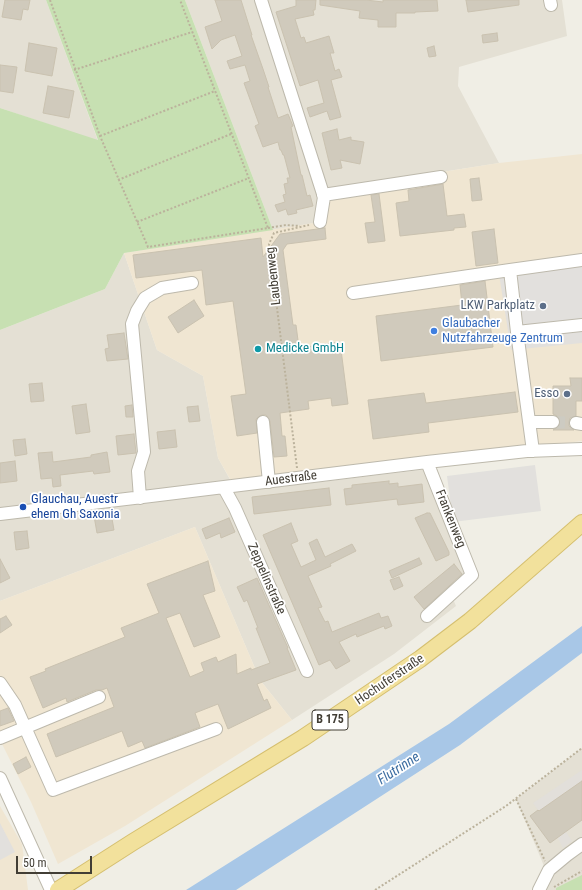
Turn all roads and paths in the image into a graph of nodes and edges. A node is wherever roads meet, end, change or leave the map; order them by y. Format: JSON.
{"nodes":[{"id":1,"x":50,"y":0,"type":"edge"},
{"id":2,"x":180,"y":0,"type":"edge"},
{"id":3,"x":261,"y":0,"type":"edge"},
{"id":4,"x":192,"y":32,"type":"junction"},
{"id":5,"x":74,"y":70,"type":"junction"},
{"id":6,"x":215,"y":91,"type":"junction"},
{"id":7,"x":231,"y":134,"type":"junction"},
{"id":8,"x":100,"y":136,"type":"junction"},
{"id":9,"x":441,"y":177,"type":"dead end"},
{"id":10,"x":248,"y":178,"type":"junction"},
{"id":11,"x":118,"y":180,"type":"junction"},
{"id":12,"x":323,"y":195,"type":"junction"},
{"id":13,"x":137,"y":222,"type":"junction"},
{"id":14,"x":320,"y":222,"type":"joint"},
{"id":15,"x":303,"y":226,"type":"junction"},
{"id":16,"x":268,"y":228,"type":"junction"},
{"id":17,"x":582,"y":260,"type":"edge"},
{"id":18,"x":510,"y":270,"type":"junction"},
{"id":19,"x":192,"y":282,"type":"dead end"},
{"id":20,"x":353,"y":293,"type":"dead end"},
{"id":21,"x":582,"y":325,"type":"edge"},
{"id":22,"x":517,"y":332,"type":"junction"},
{"id":23,"x":263,"y":422,"type":"dead end"},
{"id":24,"x":529,"y":422,"type":"junction"},
{"id":25,"x":553,"y":422,"type":"tunnel mouth"},
{"id":26,"x":582,"y":449,"type":"edge"},
{"id":27,"x":533,"y":451,"type":"junction"},
{"id":28,"x":427,"y":462,"type":"junction"},
{"id":29,"x":299,"y":478,"type":"junction"},
{"id":30,"x":269,"y":482,"type":"junction"},
{"id":31,"x":224,"y":488,"type":"junction"},
{"id":32,"x":140,"y":498,"type":"junction"},
{"id":33,"x":0,"y":514,"type":"edge"},
{"id":34,"x":582,"y":522,"type":"edge"},
{"id":35,"x":427,"y":616,"type":"dead end"},
{"id":36,"x":307,"y":671,"type":"dead end"},
{"id":37,"x":0,"y":683,"type":"edge"},
{"id":38,"x":99,"y":697,"type":"dead end"},
{"id":39,"x":26,"y":727,"type":"junction"},
{"id":40,"x":216,"y":729,"type":"dead end"},
{"id":41,"x":0,"y":738,"type":"edge"},
{"id":42,"x":582,"y":748,"type":"edge"},
{"id":43,"x":0,"y":778,"type":"edge"},
{"id":44,"x":516,"y":799,"type":"junction"},
{"id":45,"x":5,"y":801,"type":"edge"},
{"id":46,"x":582,"y":844,"type":"edge"},
{"id":47,"x":549,"y":870,"type":"junction"},
{"id":48,"x":582,"y":870,"type":"edge"},
{"id":49,"x":50,"y":890,"type":"edge"},
{"id":50,"x":58,"y":890,"type":"edge"},
{"id":51,"x":375,"y":890,"type":"edge"},
{"id":52,"x":539,"y":890,"type":"edge"},
{"id":53,"x":552,"y":890,"type":"edge"}],
"edges":[{"from":1,"to":5,"type":"path"},
{"from":2,"to":4,"type":"path"},
{"from":3,"to":12,"type":"street"},
{"from":4,"to":5,"type":"path"},
{"from":4,"to":6,"type":"path"},
{"from":5,"to":8,"type":"path"},
{"from":6,"to":7,"type":"path"},
{"from":6,"to":8,"type":"path"},
{"from":7,"to":10,"type":"path"},
{"from":7,"to":11,"type":"path"},
{"from":8,"to":11,"type":"path"},
{"from":9,"to":12,"type":"street"},
{"from":10,"to":13,"type":"path"},
{"from":10,"to":16,"type":"path"},
{"from":11,"to":13,"type":"path"},
{"from":12,"to":14,"type":"street"},
{"from":13,"to":16,"type":"path"},
{"from":14,"to":15,"type":"path","name":"Laubenweg"},
{"from":15,"to":16,"type":"path"},
{"from":15,"to":29,"type":"path","name":"Laubenweg"},
{"from":17,"to":18,"type":"street"},
{"from":18,"to":20,"type":"street"},
{"from":18,"to":22,"type":"street"},
{"from":19,"to":32,"type":"street"},
{"from":21,"to":22,"type":"street"},
{"from":22,"to":24,"type":"street"},
{"from":23,"to":30,"type":"street"},
{"from":24,"to":25,"type":"street"},
{"from":24,"to":27,"type":"street"},
{"from":26,"to":27,"type":"street","name":"Auestraße"},
{"from":27,"to":28,"type":"street","name":"Auestraße"},
{"from":28,"to":29,"type":"street","name":"Auestraße"},
{"from":28,"to":35,"type":"street","name":"Frankenweg"},
{"from":29,"to":30,"type":"street","name":"Auestraße"},
{"from":30,"to":31,"type":"street","name":"Auestraße"},
{"from":31,"to":32,"type":"street","name":"Auestraße"},
{"from":31,"to":36,"type":"street","name":"Zeppelinstraße"},
{"from":32,"to":33,"type":"street","name":"Auestraße"},
{"from":34,"to":50,"type":"main road","name":"Hochuferstraße","number":"B 175"},
{"from":37,"to":39,"type":"street"},
{"from":38,"to":39,"type":"street"},
{"from":39,"to":40,"type":"street"},
{"from":39,"to":41,"type":"street"},
{"from":42,"to":44,"type":"path"},
{"from":43,"to":45,"type":"street"},
{"from":44,"to":47,"type":"path"},
{"from":44,"to":51,"type":"path"},
{"from":45,"to":49,"type":"street"},
{"from":46,"to":47,"type":"street"},
{"from":47,"to":52,"type":"street"},
{"from":48,"to":53,"type":"path"}]}
